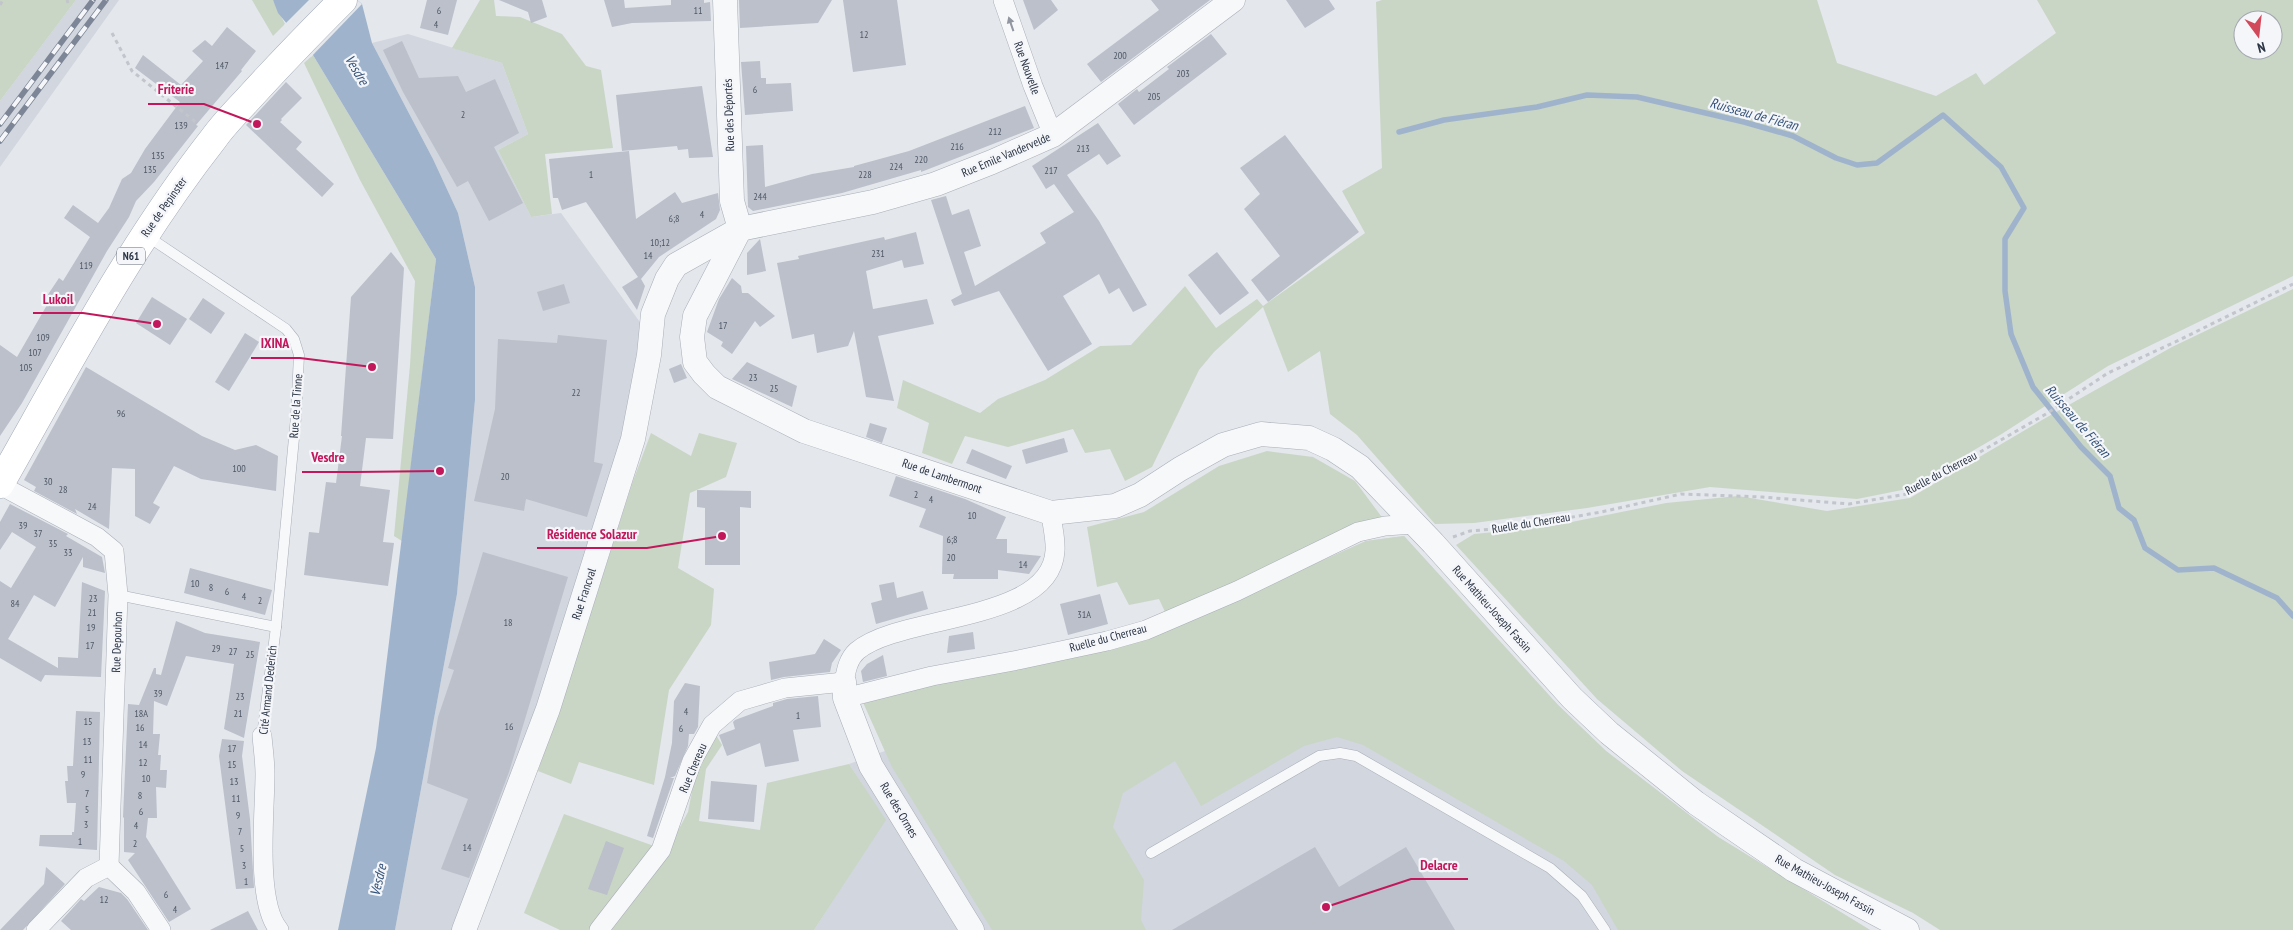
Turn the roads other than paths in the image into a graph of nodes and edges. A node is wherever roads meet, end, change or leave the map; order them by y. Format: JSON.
{"nodes":[{"id":1,"x":343,"y":0,"type":"edge"},
{"id":2,"x":725,"y":0,"type":"edge"},
{"id":3,"x":1003,"y":0,"type":"edge"},
{"id":4,"x":1233,"y":0,"type":"edge"},
{"id":5,"x":1054,"y":135,"type":"junction"},
{"id":6,"x":740,"y":229,"type":"junction"},
{"id":7,"x":144,"y":234,"type":"junction"},
{"id":8,"x":0,"y":484,"type":"edge"},
{"id":9,"x":1051,"y":514,"type":"junction"},
{"id":10,"x":1414,"y":524,"type":"junction"},
{"id":11,"x":118,"y":595,"type":"junction"},
{"id":12,"x":276,"y":627,"type":"junction"},
{"id":13,"x":845,"y":690,"type":"junction"},
{"id":14,"x":262,"y":736,"type":"joint"},
{"id":15,"x":1151,"y":853,"type":"dead end"},
{"id":16,"x":109,"y":866,"type":"junction"},
{"id":17,"x":36,"y":930,"type":"edge"},
{"id":18,"x":161,"y":930,"type":"edge"},
{"id":19,"x":279,"y":930,"type":"edge"},
{"id":20,"x":464,"y":930,"type":"edge"},
{"id":21,"x":599,"y":930,"type":"edge"},
{"id":22,"x":972,"y":930,"type":"edge"},
{"id":23,"x":1605,"y":930,"type":"edge"},
{"id":24,"x":1907,"y":930,"type":"edge"}],
"edges":[{"from":1,"to":7,"type":"main road","name":"Rue de Pepinster","number":"N61"},
{"from":2,"to":6,"type":"street","name":"Rue des Déportés"},
{"from":5,"to":3,"type":"street","name":"Rue Nouvelle","one_way":true},
{"from":4,"to":5,"type":"street","name":"Rue Emile Vandervelde"},
{"from":5,"to":6,"type":"street","name":"Rue Emile Vandervelde"},
{"from":6,"to":9,"type":"street","name":"Rue de Lambermont"},
{"from":6,"to":20,"type":"street","name":"Rue Francval"},
{"from":7,"to":8,"type":"main road","name":"Rue de Pepinster","number":"N61"},
{"from":7,"to":12,"type":"lane","name":"Rue de la Tinne"},
{"from":8,"to":11,"type":"street","name":"Rue Depouhon"},
{"from":9,"to":10,"type":"street","name":"Rue Mathieu-Joseph Fassin"},
{"from":9,"to":13,"type":"street"},
{"from":10,"to":13,"type":"street","name":"Ruelle du Cherreau"},
{"from":10,"to":24,"type":"street","name":"Rue Mathieu-Joseph Fassin"},
{"from":11,"to":12,"type":"lane","name":"Cité Armand Dederich"},
{"from":11,"to":16,"type":"street","name":"Rue Depouhon"},
{"from":12,"to":14,"type":"lane","name":"Cité Armand Dederich"},
{"from":13,"to":21,"type":"street","name":"Rue Chereau"},
{"from":13,"to":22,"type":"street","name":"Rue des Ormes"},
{"from":14,"to":19,"type":"street","name":"Cité Armand Dederich"},
{"from":15,"to":23,"type":"lane"},
{"from":16,"to":17,"type":"street"},
{"from":16,"to":18,"type":"street"}]}
